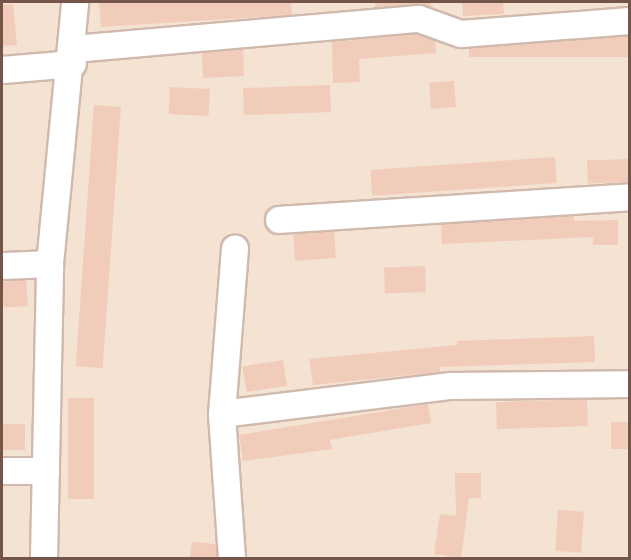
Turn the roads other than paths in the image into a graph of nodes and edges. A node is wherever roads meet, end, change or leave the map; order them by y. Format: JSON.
{"nodes":[{"id":1,"x":75,"y":2,"type":"edge"},
{"id":2,"x":630,"y":21,"type":"edge"},
{"id":3,"x":73,"y":56,"type":"junction"},
{"id":4,"x":2,"y":70,"type":"edge"},
{"id":5,"x":630,"y":197,"type":"edge"},
{"id":6,"x":279,"y":220,"type":"dead end"},
{"id":7,"x":235,"y":249,"type":"dead end"},
{"id":8,"x":50,"y":264,"type":"junction"},
{"id":9,"x":2,"y":266,"type":"edge"},
{"id":10,"x":630,"y":384,"type":"edge"},
{"id":11,"x":222,"y":414,"type":"junction"},
{"id":12,"x":2,"y":471,"type":"edge"},
{"id":13,"x":46,"y":471,"type":"junction"},
{"id":14,"x":44,"y":558,"type":"edge"},
{"id":15,"x":232,"y":558,"type":"edge"}],
"edges":[{"from":1,"to":3,"type":"street"},
{"from":2,"to":3,"type":"street"},
{"from":3,"to":4,"type":"street"},
{"from":3,"to":8,"type":"street"},
{"from":5,"to":6,"type":"street"},
{"from":7,"to":11,"type":"street"},
{"from":8,"to":9,"type":"street"},
{"from":8,"to":13,"type":"street"},
{"from":10,"to":11,"type":"street"},
{"from":11,"to":15,"type":"street"},
{"from":12,"to":13,"type":"street"},
{"from":13,"to":14,"type":"street"}]}
